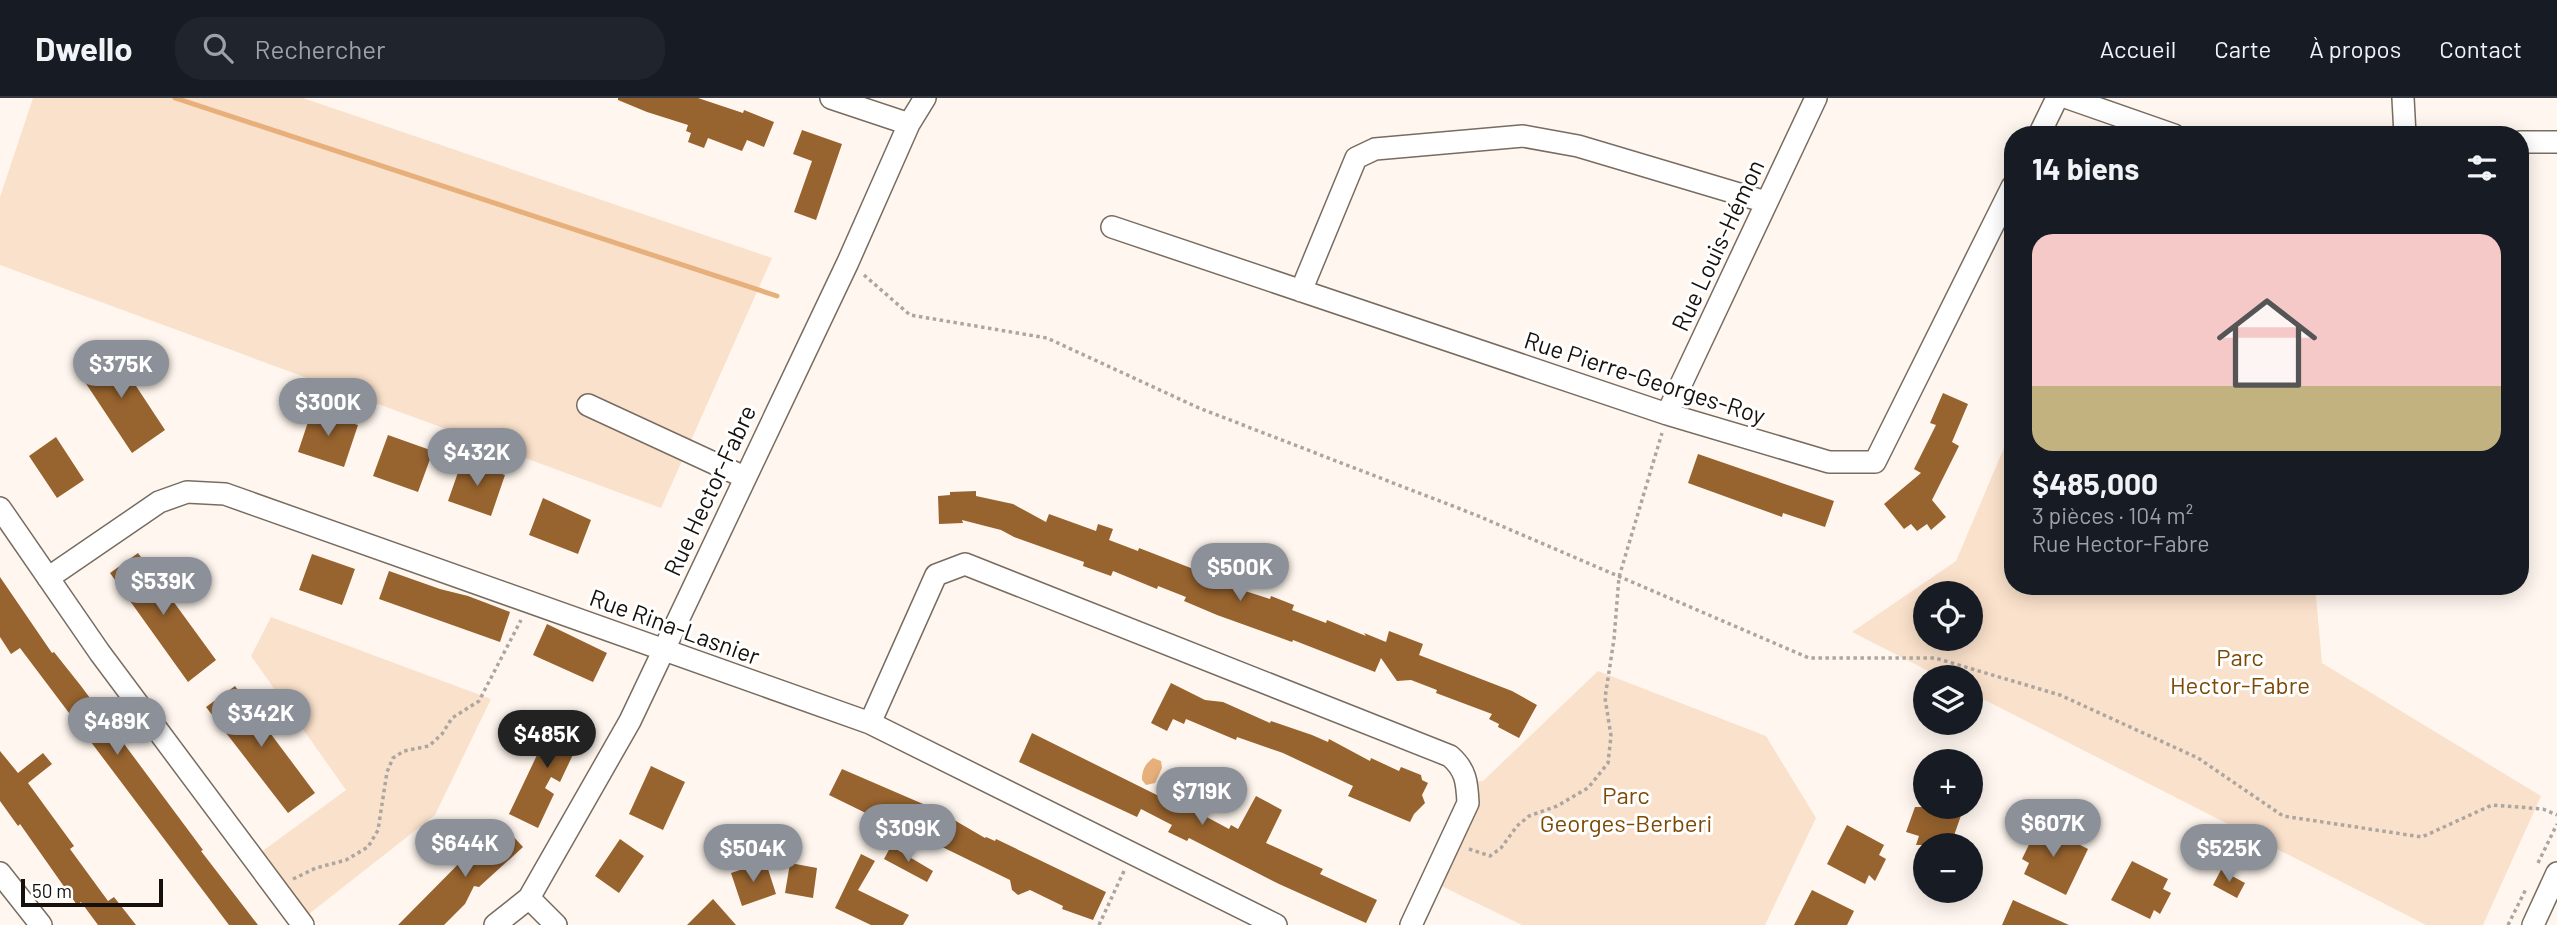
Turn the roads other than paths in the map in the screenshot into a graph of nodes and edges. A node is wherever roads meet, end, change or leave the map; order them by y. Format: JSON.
{"nodes":[{"id":1,"x":831,"y":98,"type":"edge"},
{"id":2,"x":926,"y":98,"type":"edge"},
{"id":3,"x":1816,"y":98,"type":"edge"},
{"id":4,"x":2057,"y":98,"type":"edge"},
{"id":5,"x":2068,"y":98,"type":"edge"},
{"id":6,"x":2403,"y":98,"type":"edge"},
{"id":7,"x":909,"y":124,"type":"junction"},
{"id":8,"x":2043,"y":126,"type":"edge"},
{"id":9,"x":2148,"y":126,"type":"edge"},
{"id":10,"x":2404,"y":126,"type":"edge"},
{"id":11,"x":2529,"y":142,"type":"edge"},
{"id":12,"x":2557,"y":142,"type":"edge"},
{"id":13,"x":1766,"y":202,"type":"junction"},
{"id":14,"x":2004,"y":203,"type":"edge"},
{"id":15,"x":1112,"y":227,"type":"dead end"},
{"id":16,"x":1301,"y":291,"type":"junction"},
{"id":17,"x":588,"y":405,"type":"dead end"},
{"id":18,"x":1667,"y":414,"type":"junction"},
{"id":19,"x":744,"y":477,"type":"junction"},
{"id":20,"x":0,"y":508,"type":"edge"},
{"id":21,"x":48,"y":578,"type":"junction"},
{"id":22,"x":663,"y":650,"type":"junction"},
{"id":23,"x":870,"y":723,"type":"junction"},
{"id":24,"x":0,"y":873,"type":"edge"},
{"id":25,"x":2557,"y":873,"type":"edge"},
{"id":26,"x":529,"y":898,"type":"junction"},
{"id":27,"x":41,"y":925,"type":"edge"},
{"id":28,"x":303,"y":925,"type":"edge"},
{"id":29,"x":495,"y":925,"type":"edge"},
{"id":30,"x":556,"y":925,"type":"edge"},
{"id":31,"x":1276,"y":925,"type":"edge"},
{"id":32,"x":1411,"y":925,"type":"edge"},
{"id":33,"x":2533,"y":925,"type":"edge"}],
"edges":[{"from":1,"to":7,"type":"street"},
{"from":2,"to":7,"type":"street","name":"Rue Hector-Fabre"},
{"from":3,"to":13,"type":"street","name":"Rue Louis-Hémon"},
{"from":4,"to":8,"type":"street"},
{"from":5,"to":9,"type":"street"},
{"from":6,"to":10,"type":"street"},
{"from":7,"to":19,"type":"street","name":"Rue Hector-Fabre"},
{"from":11,"to":12,"type":"street"},
{"from":13,"to":16,"type":"street"},
{"from":13,"to":18,"type":"street","name":"Rue Louis-Hémon"},
{"from":14,"to":18,"type":"street","name":"Rue Pierre-Georges-Roy"},
{"from":15,"to":16,"type":"street","name":"Rue Pierre-Georges-Roy"},
{"from":16,"to":18,"type":"street","name":"Rue Pierre-Georges-Roy"},
{"from":17,"to":19,"type":"street"},
{"from":19,"to":22,"type":"street","name":"Rue Hector-Fabre"},
{"from":20,"to":21,"type":"street"},
{"from":21,"to":22,"type":"street","name":"Rue Rina-Lasnier"},
{"from":21,"to":28,"type":"street"},
{"from":22,"to":23,"type":"street","name":"Rue Rina-Lasnier"},
{"from":22,"to":26,"type":"street","name":"Rue Hector-Fabre"},
{"from":23,"to":31,"type":"street","name":"Rue Rina-Lasnier"},
{"from":23,"to":32,"type":"street"},
{"from":24,"to":27,"type":"street"},
{"from":25,"to":33,"type":"street"},
{"from":26,"to":29,"type":"street","name":"Rue Hector-Fabre"},
{"from":26,"to":30,"type":"street"}]}
